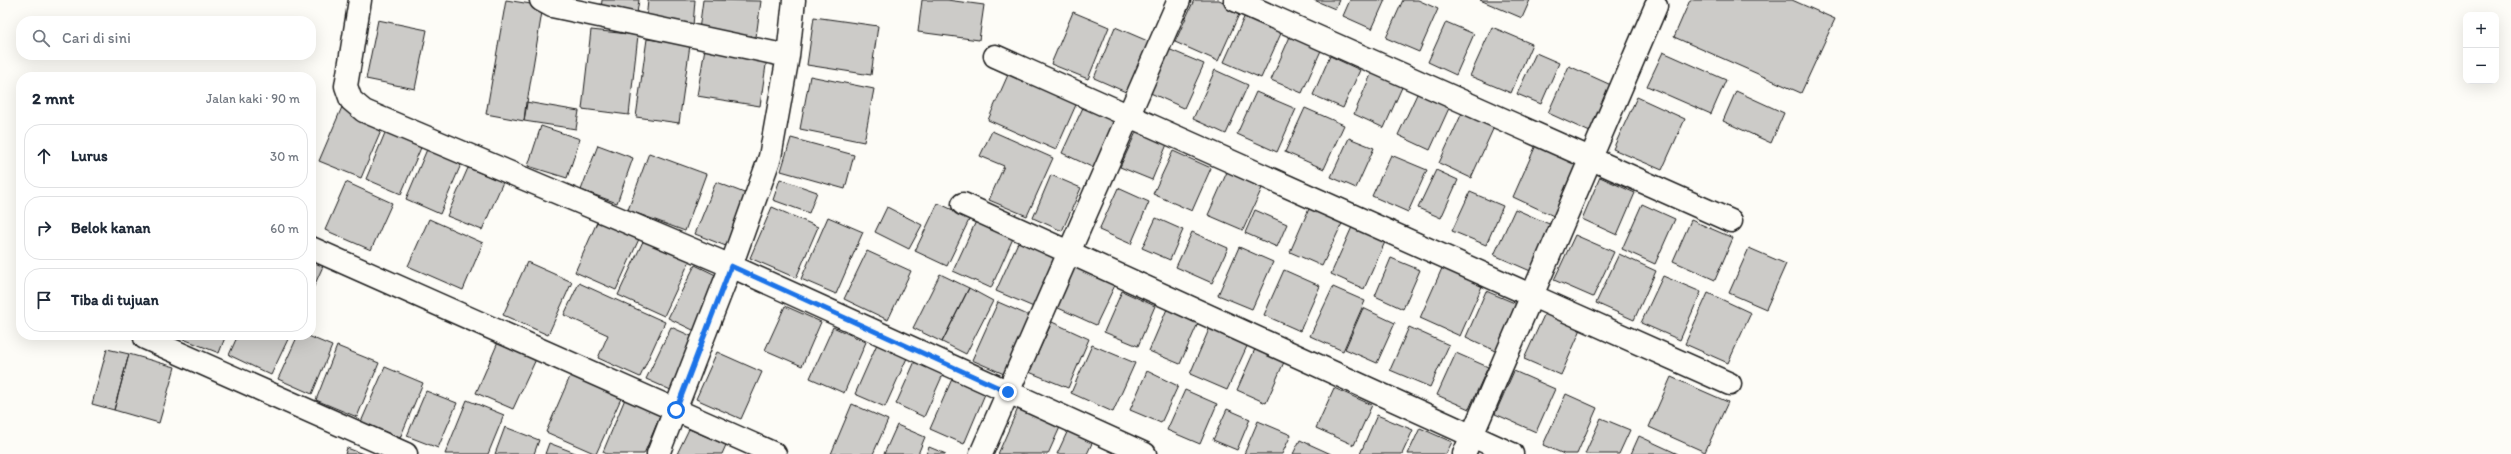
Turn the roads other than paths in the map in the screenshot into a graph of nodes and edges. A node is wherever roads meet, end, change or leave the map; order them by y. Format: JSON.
{"nodes":[{"id":1,"x":360,"y":0,"type":"edge"},
{"id":2,"x":541,"y":0,"type":"edge"},
{"id":3,"x":794,"y":0,"type":"edge"},
{"id":4,"x":1179,"y":0,"type":"edge"},
{"id":5,"x":1235,"y":0,"type":"edge"},
{"id":6,"x":1656,"y":6,"type":"dead end"},
{"id":7,"x":788,"y":56,"type":"junction"},
{"id":8,"x":995,"y":56,"type":"dead end"},
{"id":9,"x":1128,"y":115,"type":"junction"},
{"id":10,"x":1591,"y":158,"type":"junction"},
{"id":11,"x":963,"y":204,"type":"dead end"},
{"id":12,"x":1730,"y":221,"type":"dead end"},
{"id":13,"x":316,"y":250,"type":"edge"},
{"id":14,"x":1069,"y":253,"type":"junction"},
{"id":15,"x":731,"y":266,"type":"junction"},
{"id":16,"x":1532,"y":296,"type":"junction"},
{"id":17,"x":150,"y":340,"type":"edge"},
{"id":18,"x":1730,"y":384,"type":"dead end"},
{"id":19,"x":1008,"y":392,"type":"junction"},
{"id":20,"x":676,"y":410,"type":"junction"},
{"id":21,"x":1468,"y":445,"type":"edge"},
{"id":22,"x":406,"y":454,"type":"edge"},
{"id":23,"x":658,"y":454,"type":"edge"},
{"id":24,"x":775,"y":454,"type":"edge"},
{"id":25,"x":981,"y":454,"type":"edge"},
{"id":26,"x":1144,"y":454,"type":"edge"},
{"id":27,"x":1512,"y":454,"type":"edge"}],
"edges":[{"from":1,"to":15,"type":"street"},
{"from":2,"to":7,"type":"street"},
{"from":3,"to":7,"type":"street"},
{"from":4,"to":9,"type":"street"},
{"from":5,"to":10,"type":"street"},
{"from":6,"to":10,"type":"street"},
{"from":7,"to":15,"type":"street"},
{"from":8,"to":9,"type":"street"},
{"from":9,"to":14,"type":"street"},
{"from":9,"to":16,"type":"street"},
{"from":10,"to":12,"type":"street"},
{"from":10,"to":16,"type":"street"},
{"from":11,"to":14,"type":"street"},
{"from":13,"to":20,"type":"street"},
{"from":14,"to":19,"type":"street"},
{"from":14,"to":21,"type":"street"},
{"from":15,"to":19,"type":"street"},
{"from":15,"to":20,"type":"street"},
{"from":16,"to":18,"type":"street"},
{"from":16,"to":21,"type":"street"},
{"from":17,"to":22,"type":"street"},
{"from":19,"to":25,"type":"street"},
{"from":19,"to":26,"type":"street"},
{"from":20,"to":23,"type":"street"},
{"from":20,"to":24,"type":"street"},
{"from":21,"to":27,"type":"street"}]}
